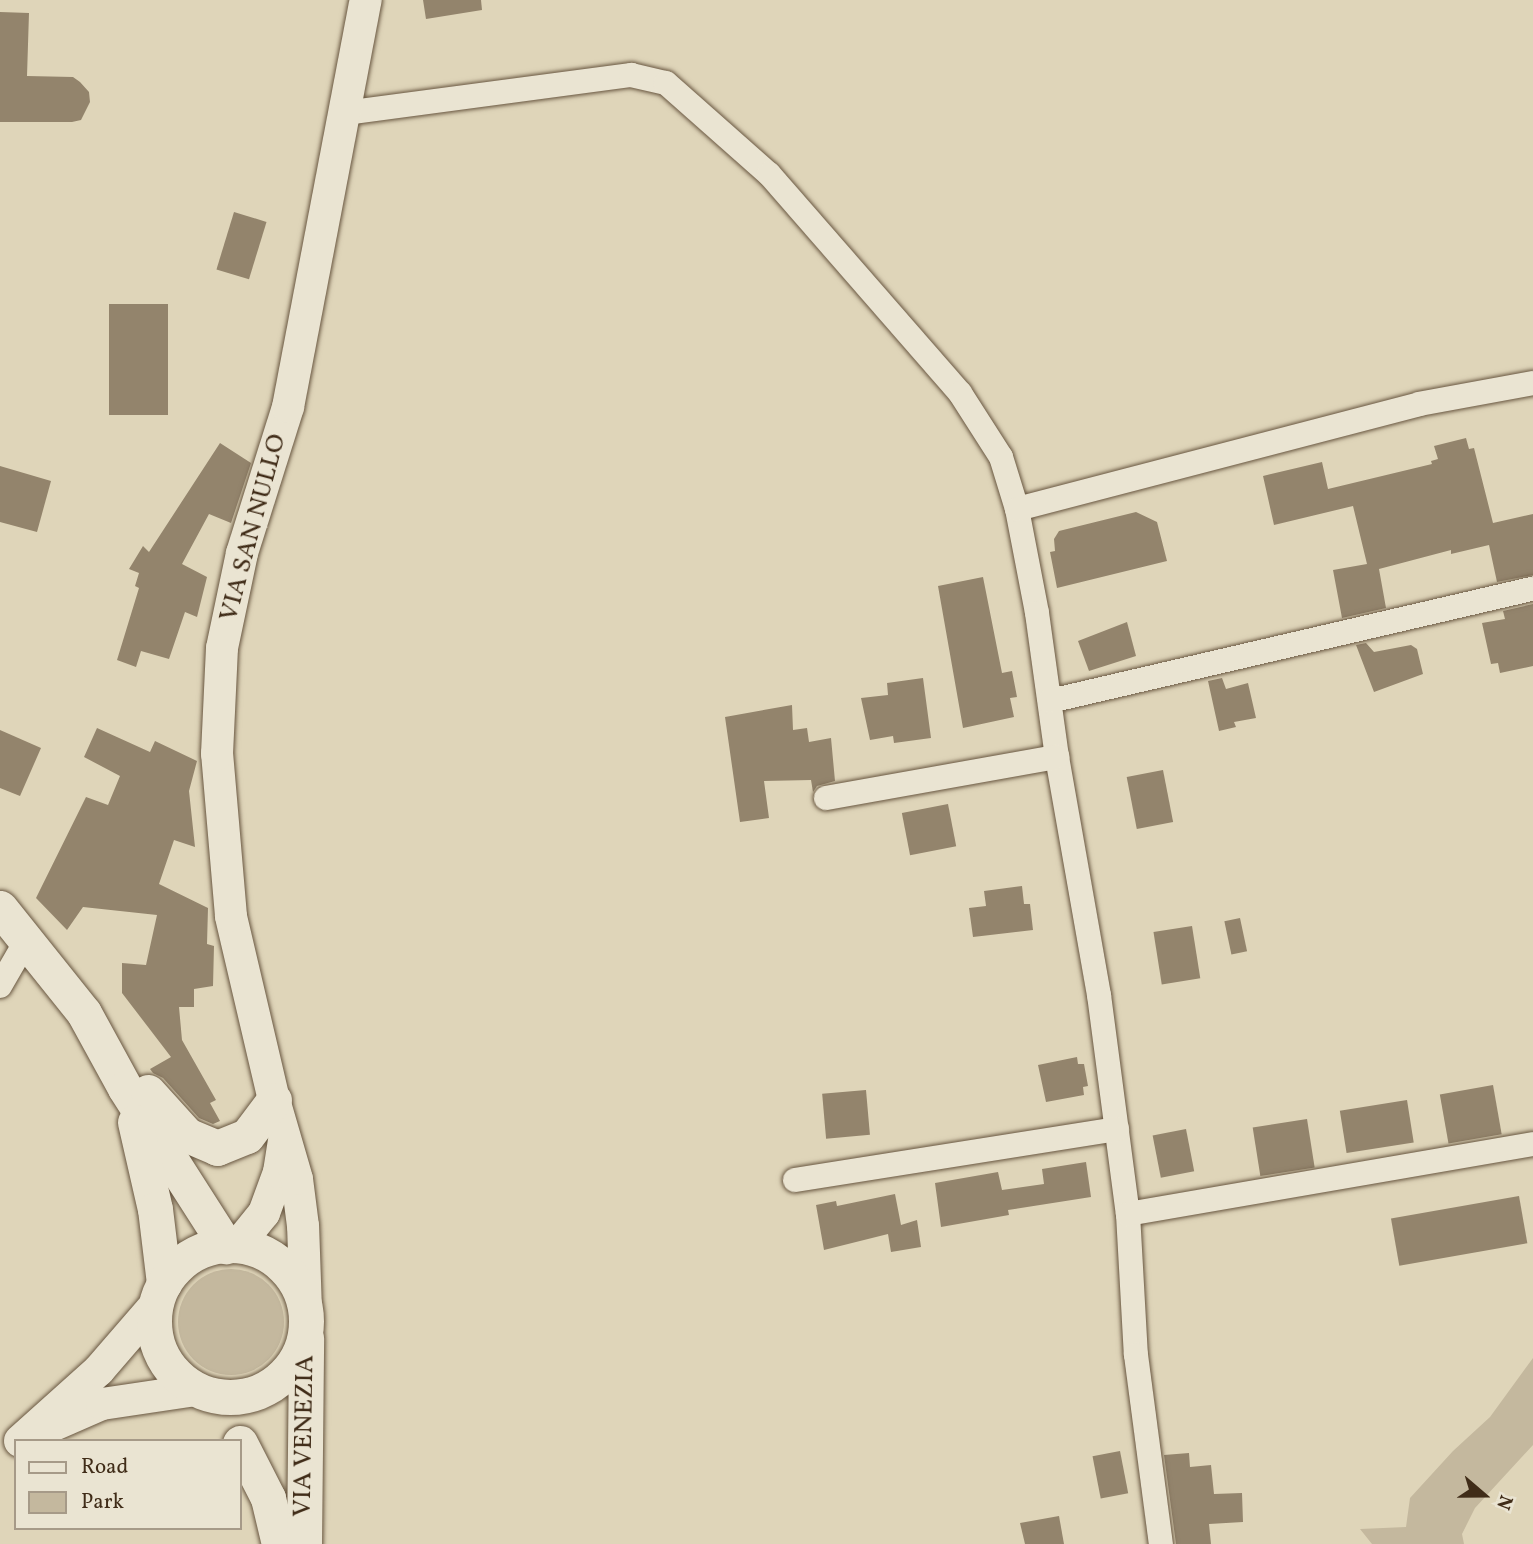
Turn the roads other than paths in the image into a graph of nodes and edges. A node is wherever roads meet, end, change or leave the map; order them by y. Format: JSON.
{"nodes":[{"id":1,"x":366,"y":0,"type":"edge"},
{"id":2,"x":345,"y":113,"type":"junction"},
{"id":3,"x":1533,"y":383,"type":"edge"},
{"id":4,"x":1017,"y":509,"type":"junction"},
{"id":5,"x":1533,"y":589,"type":"edge"},
{"id":6,"x":1050,"y":701,"type":"junction"},
{"id":7,"x":1057,"y":757,"type":"junction"},
{"id":8,"x":826,"y":798,"type":"dead end"},
{"id":9,"x":0,"y":908,"type":"edge"},
{"id":10,"x":26,"y":941,"type":"junction"},
{"id":11,"x":0,"y":986,"type":"edge"},
{"id":12,"x":84,"y":1013,"type":"junction"},
{"id":13,"x":125,"y":1088,"type":"junction"},
{"id":14,"x":274,"y":1100,"type":"junction"},
{"id":15,"x":1116,"y":1129,"type":"junction"},
{"id":16,"x":284,"y":1140,"type":"junction"},
{"id":17,"x":1533,"y":1144,"type":"edge"},
{"id":18,"x":795,"y":1181,"type":"dead end"},
{"id":19,"x":1128,"y":1214,"type":"junction"},
{"id":20,"x":232,"y":1245,"type":"junction"},
{"id":21,"x":160,"y":1294,"type":"junction"},
{"id":22,"x":306,"y":1319,"type":"junction"},
{"id":23,"x":196,"y":1390,"type":"junction"},
{"id":24,"x":22,"y":1439,"type":"edge"},
{"id":25,"x":28,"y":1439,"type":"edge"},
{"id":26,"x":237,"y":1439,"type":"edge"},
{"id":27,"x":242,"y":1448,"type":"edge"},
{"id":28,"x":279,"y":1544,"type":"edge"},
{"id":29,"x":304,"y":1544,"type":"edge"},
{"id":30,"x":1161,"y":1544,"type":"edge"}],
"edges":[{"from":1,"to":2,"type":"street","name":"VIA SAN NULLO"},
{"from":2,"to":4,"type":"street"},
{"from":2,"to":14,"type":"street","name":"VIA SAN NULLO"},
{"from":3,"to":4,"type":"street"},
{"from":4,"to":6,"type":"street"},
{"from":5,"to":6,"type":"street"},
{"from":6,"to":7,"type":"street"},
{"from":7,"to":8,"type":"street"},
{"from":7,"to":15,"type":"street"},
{"from":9,"to":10,"type":"main road"},
{"from":10,"to":11,"type":"street"},
{"from":10,"to":12,"type":"main road"},
{"from":12,"to":13,"type":"main road"},
{"from":12,"to":14,"type":"main road"},
{"from":13,"to":20,"type":"main road"},
{"from":13,"to":21,"type":"main road"},
{"from":14,"to":16,"type":"street","name":"VIA SAN NULLO"},
{"from":15,"to":18,"type":"street"},
{"from":15,"to":19,"type":"street"},
{"from":16,"to":20,"type":"street","name":"VIA SAN NULLO"},
{"from":16,"to":22,"type":"street","name":"VIA SAN NULLO"},
{"from":17,"to":19,"type":"street"},
{"from":19,"to":30,"type":"street"},
{"from":20,"to":21,"type":"main road"},
{"from":20,"to":22,"type":"main road"},
{"from":21,"to":23,"type":"main road"},
{"from":21,"to":24,"type":"street"},
{"from":22,"to":23,"type":"main road"},
{"from":22,"to":29,"type":"main road","name":"VIA VENEZIA"},
{"from":23,"to":25,"type":"street"},
{"from":23,"to":26,"type":"main road","name":"VIA VENEZIA"},
{"from":27,"to":28,"type":"main road","name":"VIA VENEZIA"}]}
